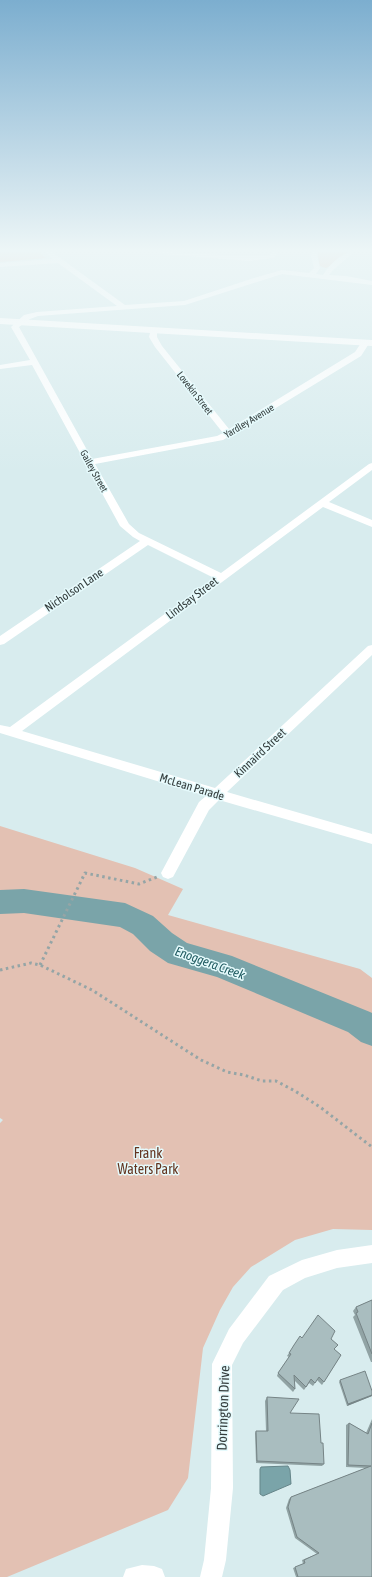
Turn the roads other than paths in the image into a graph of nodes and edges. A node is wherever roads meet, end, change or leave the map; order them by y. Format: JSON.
{"nodes":[{"id":1,"x":17,"y":326,"type":"edge"},
{"id":2,"x":74,"y":326,"type":"edge"},
{"id":3,"x":154,"y":331,"type":"junction"},
{"id":4,"x":369,"y":343,"type":"edge"},
{"id":5,"x":34,"y":362,"type":"junction"},
{"id":6,"x":0,"y":367,"type":"edge"},
{"id":7,"x":228,"y":434,"type":"junction"},
{"id":8,"x":89,"y":462,"type":"junction"},
{"id":9,"x":372,"y":466,"type":"edge"},
{"id":10,"x":322,"y":503,"type":"junction"},
{"id":11,"x":372,"y":524,"type":"edge"},
{"id":12,"x":148,"y":540,"type":"junction"},
{"id":13,"x":221,"y":577,"type":"junction"},
{"id":14,"x":3,"y":635,"type":"edge"},
{"id":15,"x":372,"y":649,"type":"edge"},
{"id":16,"x":6,"y":730,"type":"edge"},
{"id":17,"x":217,"y":794,"type":"junction"},
{"id":18,"x":372,"y":839,"type":"edge"},
{"id":19,"x":168,"y":872,"type":"road end"},
{"id":20,"x":372,"y":1254,"type":"edge"},
{"id":21,"x":134,"y":1577,"type":"edge"},
{"id":22,"x":154,"y":1577,"type":"edge"},
{"id":23,"x":211,"y":1577,"type":"edge"}],
"edges":[{"from":1,"to":5,"type":"street","name":"Gailey Street"},
{"from":2,"to":3,"type":"main road"},
{"from":3,"to":4,"type":"main road"},
{"from":3,"to":7,"type":"street","name":"Lovekin Street"},
{"from":4,"to":7,"type":"street","name":"Yardley Avenue"},
{"from":5,"to":6,"type":"street"},
{"from":5,"to":8,"type":"street","name":"Gailey Street"},
{"from":7,"to":8,"type":"street","name":"Yardley Avenue"},
{"from":8,"to":12,"type":"street","name":"Gailey Street"},
{"from":9,"to":10,"type":"street","name":"Lindsay Street"},
{"from":10,"to":11,"type":"street"},
{"from":10,"to":13,"type":"street","name":"Lindsay Street"},
{"from":12,"to":13,"type":"street","name":"Gailey Street"},
{"from":12,"to":14,"type":"street","name":"Nicholson Lane"},
{"from":13,"to":16,"type":"street","name":"Lindsay Street"},
{"from":15,"to":17,"type":"street","name":"Kinnaird Street"},
{"from":16,"to":17,"type":"street","name":"McLean Parade"},
{"from":17,"to":18,"type":"street","name":"McLean Parade"},
{"from":17,"to":19,"type":"street","name":"Kinnaird Street"},
{"from":20,"to":23,"type":"street","name":"Dorrington Drive"},
{"from":21,"to":22,"type":"street"}]}
